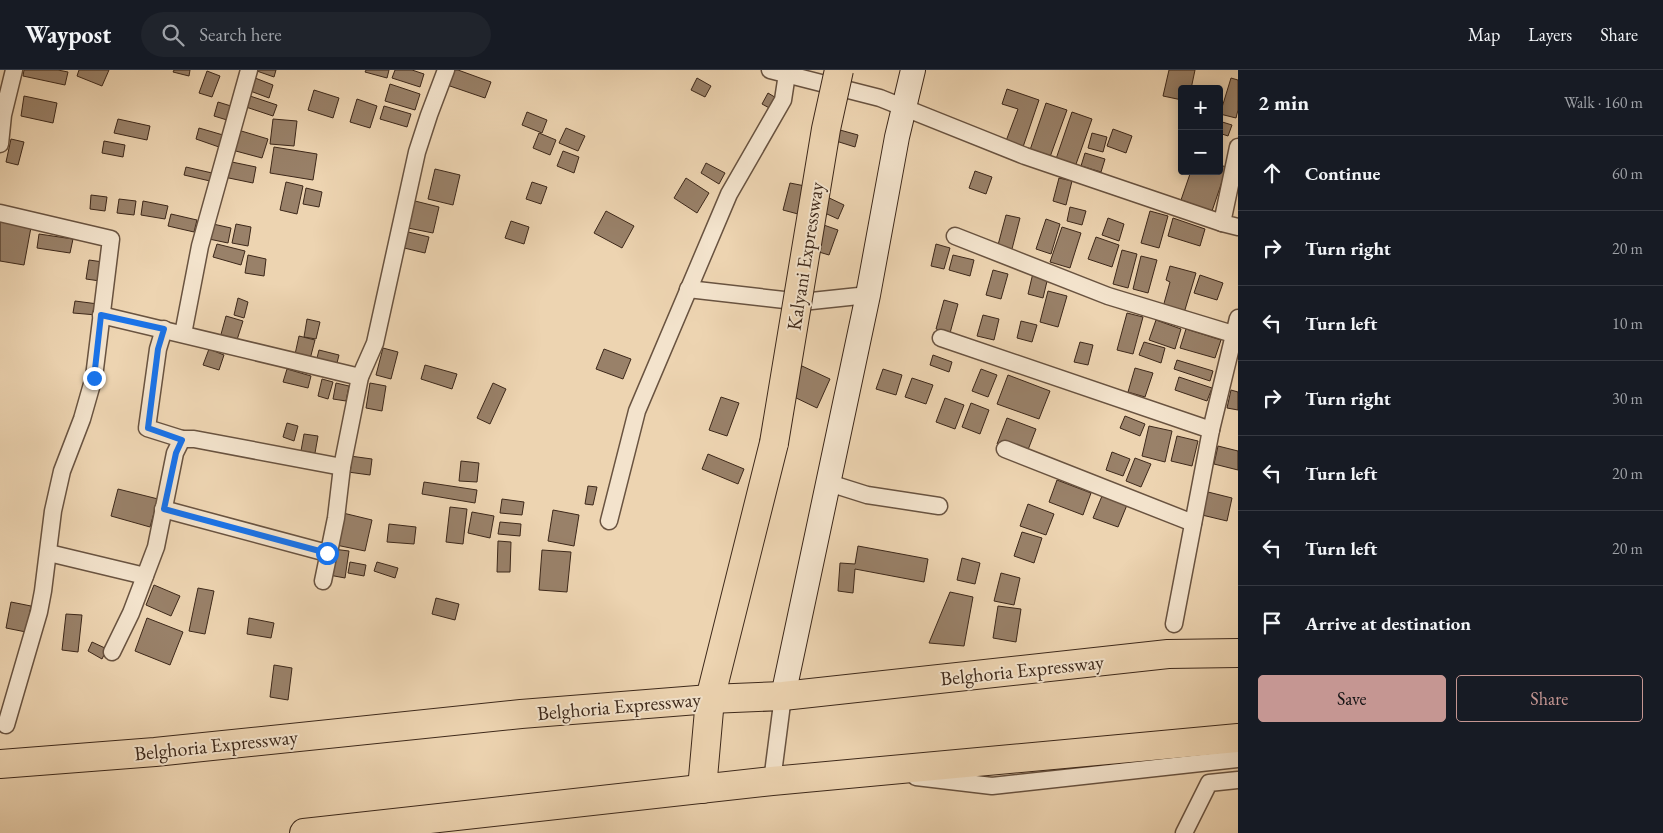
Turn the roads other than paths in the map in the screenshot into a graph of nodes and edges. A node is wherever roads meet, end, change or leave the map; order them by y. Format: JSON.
{"nodes":[{"id":1,"x":14,"y":70,"type":"edge"},
{"id":2,"x":249,"y":70,"type":"edge"},
{"id":3,"x":446,"y":70,"type":"edge"},
{"id":4,"x":770,"y":70,"type":"edge"},
{"id":5,"x":839,"y":70,"type":"edge"},
{"id":6,"x":912,"y":70,"type":"edge"},
{"id":7,"x":787,"y":74,"type":"junction"},
{"id":8,"x":808,"y":75,"type":"edge"},
{"id":9,"x":905,"y":107,"type":"junction"},
{"id":10,"x":0,"y":140,"type":"edge"},
{"id":11,"x":1238,"y":147,"type":"edge"},
{"id":12,"x":0,"y":213,"type":"edge"},
{"id":13,"x":1230,"y":225,"type":"edge"},
{"id":14,"x":955,"y":236,"type":"dead end"},
{"id":15,"x":688,"y":289,"type":"junction"},
{"id":16,"x":868,"y":295,"type":"junction"},
{"id":17,"x":101,"y":315,"type":"junction"},
{"id":18,"x":1238,"y":318,"type":"edge"},
{"id":19,"x":164,"y":329,"type":"junction"},
{"id":20,"x":183,"y":334,"type":"junction"},
{"id":21,"x":1233,"y":334,"type":"junction"},
{"id":22,"x":941,"y":338,"type":"dead end"},
{"id":23,"x":360,"y":378,"type":"junction"},
{"id":24,"x":1211,"y":430,"type":"junction"},
{"id":25,"x":182,"y":440,"type":"junction"},
{"id":26,"x":1005,"y":449,"type":"dead end"},
{"id":27,"x":342,"y":467,"type":"junction"},
{"id":28,"x":829,"y":483,"type":"junction"},
{"id":29,"x":940,"y":506,"type":"dead end"},
{"id":30,"x":164,"y":509,"type":"junction"},
{"id":31,"x":609,"y":521,"type":"dead end"},
{"id":32,"x":1193,"y":523,"type":"junction"},
{"id":33,"x":49,"y":553,"type":"junction"},
{"id":34,"x":327,"y":553,"type":"junction"},
{"id":35,"x":145,"y":576,"type":"junction"},
{"id":36,"x":323,"y":580,"type":"dead end"},
{"id":37,"x":1174,"y":624,"type":"dead end"},
{"id":38,"x":112,"y":652,"type":"dead end"},
{"id":39,"x":1238,"y":653,"type":"edge"},
{"id":40,"x":783,"y":696,"type":"junction"},
{"id":41,"x":710,"y":699,"type":"junction"},
{"id":42,"x":6,"y":725,"type":"dead end"},
{"id":43,"x":1238,"y":738,"type":"edge"},
{"id":44,"x":1238,"y":759,"type":"edge"},
{"id":45,"x":0,"y":764,"type":"edge"},
{"id":46,"x":872,"y":772,"type":"junction"},
{"id":47,"x":1238,"y":780,"type":"edge"},
{"id":48,"x":772,"y":781,"type":"junction"},
{"id":49,"x":702,"y":789,"type":"junction"},
{"id":50,"x":304,"y":833,"type":"edge"},
{"id":51,"x":311,"y":833,"type":"edge"},
{"id":52,"x":1184,"y":833,"type":"edge"}],
"edges":[{"from":1,"to":10,"type":"street"},
{"from":2,"to":20,"type":"street"},
{"from":3,"to":23,"type":"street"},
{"from":4,"to":7,"type":"street"},
{"from":5,"to":41,"type":"highway","name":"Kalyani Expressway","bridge":true},
{"from":6,"to":9,"type":"street"},
{"from":7,"to":8,"type":"street"},
{"from":7,"to":15,"type":"street"},
{"from":8,"to":9,"type":"street"},
{"from":9,"to":13,"type":"street"},
{"from":9,"to":16,"type":"street"},
{"from":11,"to":13,"type":"street"},
{"from":12,"to":17,"type":"street"},
{"from":14,"to":21,"type":"street"},
{"from":15,"to":16,"type":"street"},
{"from":15,"to":31,"type":"street"},
{"from":16,"to":28,"type":"street"},
{"from":17,"to":19,"type":"street"},
{"from":17,"to":33,"type":"street"},
{"from":18,"to":21,"type":"street"},
{"from":19,"to":20,"type":"street"},
{"from":19,"to":25,"type":"street"},
{"from":20,"to":23,"type":"street"},
{"from":21,"to":24,"type":"street"},
{"from":22,"to":24,"type":"street"},
{"from":23,"to":27,"type":"street"},
{"from":24,"to":32,"type":"street"},
{"from":25,"to":27,"type":"street"},
{"from":25,"to":30,"type":"street"},
{"from":26,"to":32,"type":"street"},
{"from":27,"to":34,"type":"street"},
{"from":28,"to":29,"type":"street"},
{"from":28,"to":40,"type":"street"},
{"from":30,"to":34,"type":"street"},
{"from":30,"to":35,"type":"street"},
{"from":32,"to":37,"type":"street"},
{"from":33,"to":35,"type":"street"},
{"from":33,"to":42,"type":"street"},
{"from":34,"to":36,"type":"street"},
{"from":35,"to":38,"type":"street"},
{"from":39,"to":40,"type":"highway","name":"Belghoria Expressway"},
{"from":40,"to":41,"type":"highway","name":"Belghoria Expressway"},
{"from":40,"to":48,"type":"street"},
{"from":41,"to":45,"type":"highway","name":"Belghoria Expressway"},
{"from":41,"to":49,"type":"highway","name":"Kalyani Expressway"},
{"from":43,"to":46,"type":"highway"},
{"from":44,"to":46,"type":"street"},
{"from":46,"to":48,"type":"highway"},
{"from":47,"to":52,"type":"street"},
{"from":48,"to":49,"type":"highway"},
{"from":49,"to":51,"type":"highway"},
{"from":50,"to":51,"type":"highway"}]}
